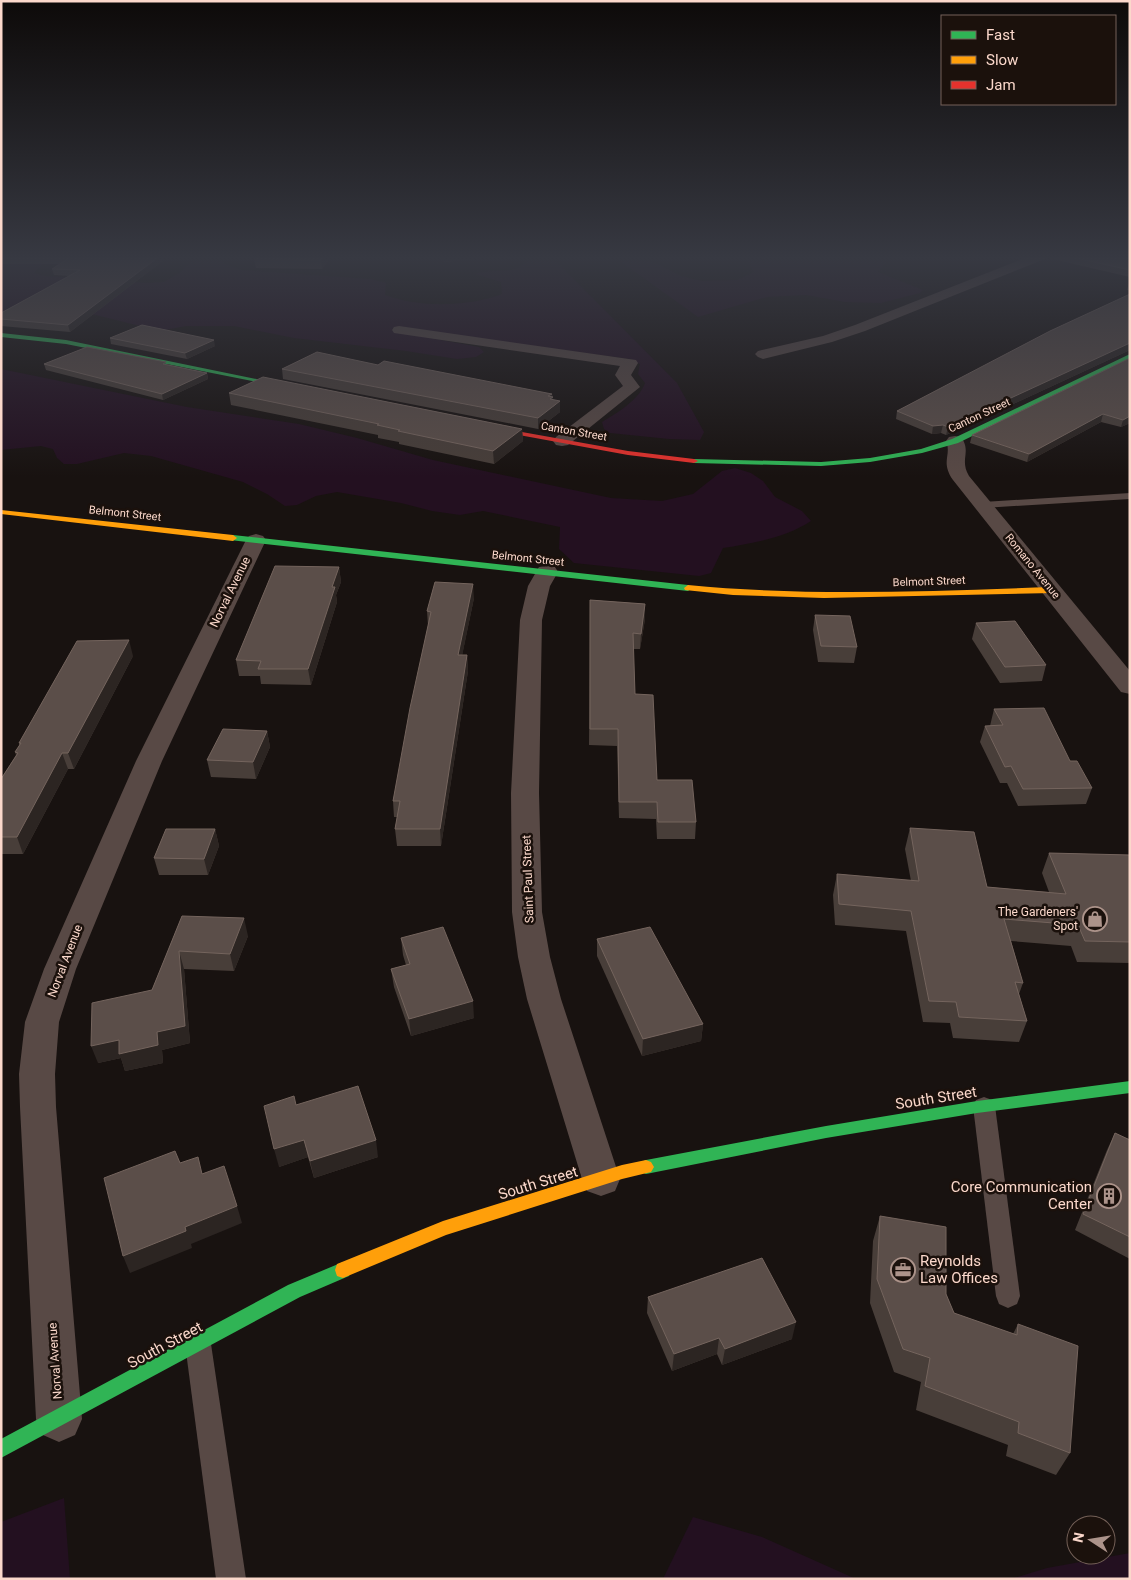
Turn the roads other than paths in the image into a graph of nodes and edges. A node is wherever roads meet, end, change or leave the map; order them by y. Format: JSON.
{"nodes":[{"id":1,"x":399,"y":330,"type":"dead end"},
{"id":2,"x":855,"y":330,"type":"edge"},
{"id":3,"x":1,"y":335,"type":"edge"},
{"id":4,"x":763,"y":354,"type":"dead end"},
{"id":5,"x":1130,"y":356,"type":"edge"},
{"id":6,"x":306,"y":390,"type":"edge"},
{"id":7,"x":474,"y":424,"type":"edge"},
{"id":8,"x":562,"y":441,"type":"junction"},
{"id":9,"x":955,"y":441,"type":"junction"},
{"id":10,"x":1130,"y":496,"type":"edge"},
{"id":11,"x":983,"y":505,"type":"junction"},
{"id":12,"x":1,"y":512,"type":"edge"},
{"id":13,"x":256,"y":540,"type":"junction"},
{"id":14,"x":547,"y":572,"type":"junction"},
{"id":15,"x":1053,"y":590,"type":"junction"},
{"id":16,"x":1130,"y":687,"type":"edge"},
{"id":17,"x":1130,"y":1087,"type":"edge"},
{"id":18,"x":984,"y":1106,"type":"junction"},
{"id":19,"x":601,"y":1179,"type":"junction"},
{"id":20,"x":1008,"y":1296,"type":"dead end"},
{"id":21,"x":198,"y":1344,"type":"junction"},
{"id":22,"x":59,"y":1419,"type":"junction"},
{"id":23,"x":1,"y":1449,"type":"edge"},
{"id":24,"x":231,"y":1579,"type":"edge"}],
"edges":[{"from":1,"to":8,"type":"street"},
{"from":2,"to":4,"type":"street"},
{"from":3,"to":6,"type":"street"},
{"from":5,"to":9,"type":"street","name":"Canton Street"},
{"from":7,"to":8,"type":"street","name":"Canton Street"},
{"from":8,"to":9,"type":"street","name":"Canton Street"},
{"from":9,"to":11,"type":"street","name":"Romano Avenue"},
{"from":10,"to":11,"type":"lane"},
{"from":11,"to":15,"type":"street","name":"Romano Avenue"},
{"from":12,"to":13,"type":"street","name":"Belmont Street"},
{"from":13,"to":14,"type":"street","name":"Belmont Street"},
{"from":13,"to":22,"type":"street","name":"Norval Avenue"},
{"from":14,"to":15,"type":"street","name":"Belmont Street"},
{"from":14,"to":19,"type":"street","name":"Saint Paul Street"},
{"from":15,"to":16,"type":"street","name":"Romano Avenue"},
{"from":17,"to":18,"type":"street","name":"South Street"},
{"from":18,"to":19,"type":"street","name":"South Street"},
{"from":18,"to":20,"type":"lane"},
{"from":19,"to":21,"type":"street","name":"South Street"},
{"from":21,"to":22,"type":"street","name":"South Street"},
{"from":21,"to":24,"type":"lane"},
{"from":22,"to":23,"type":"street","name":"South Street"}]}
